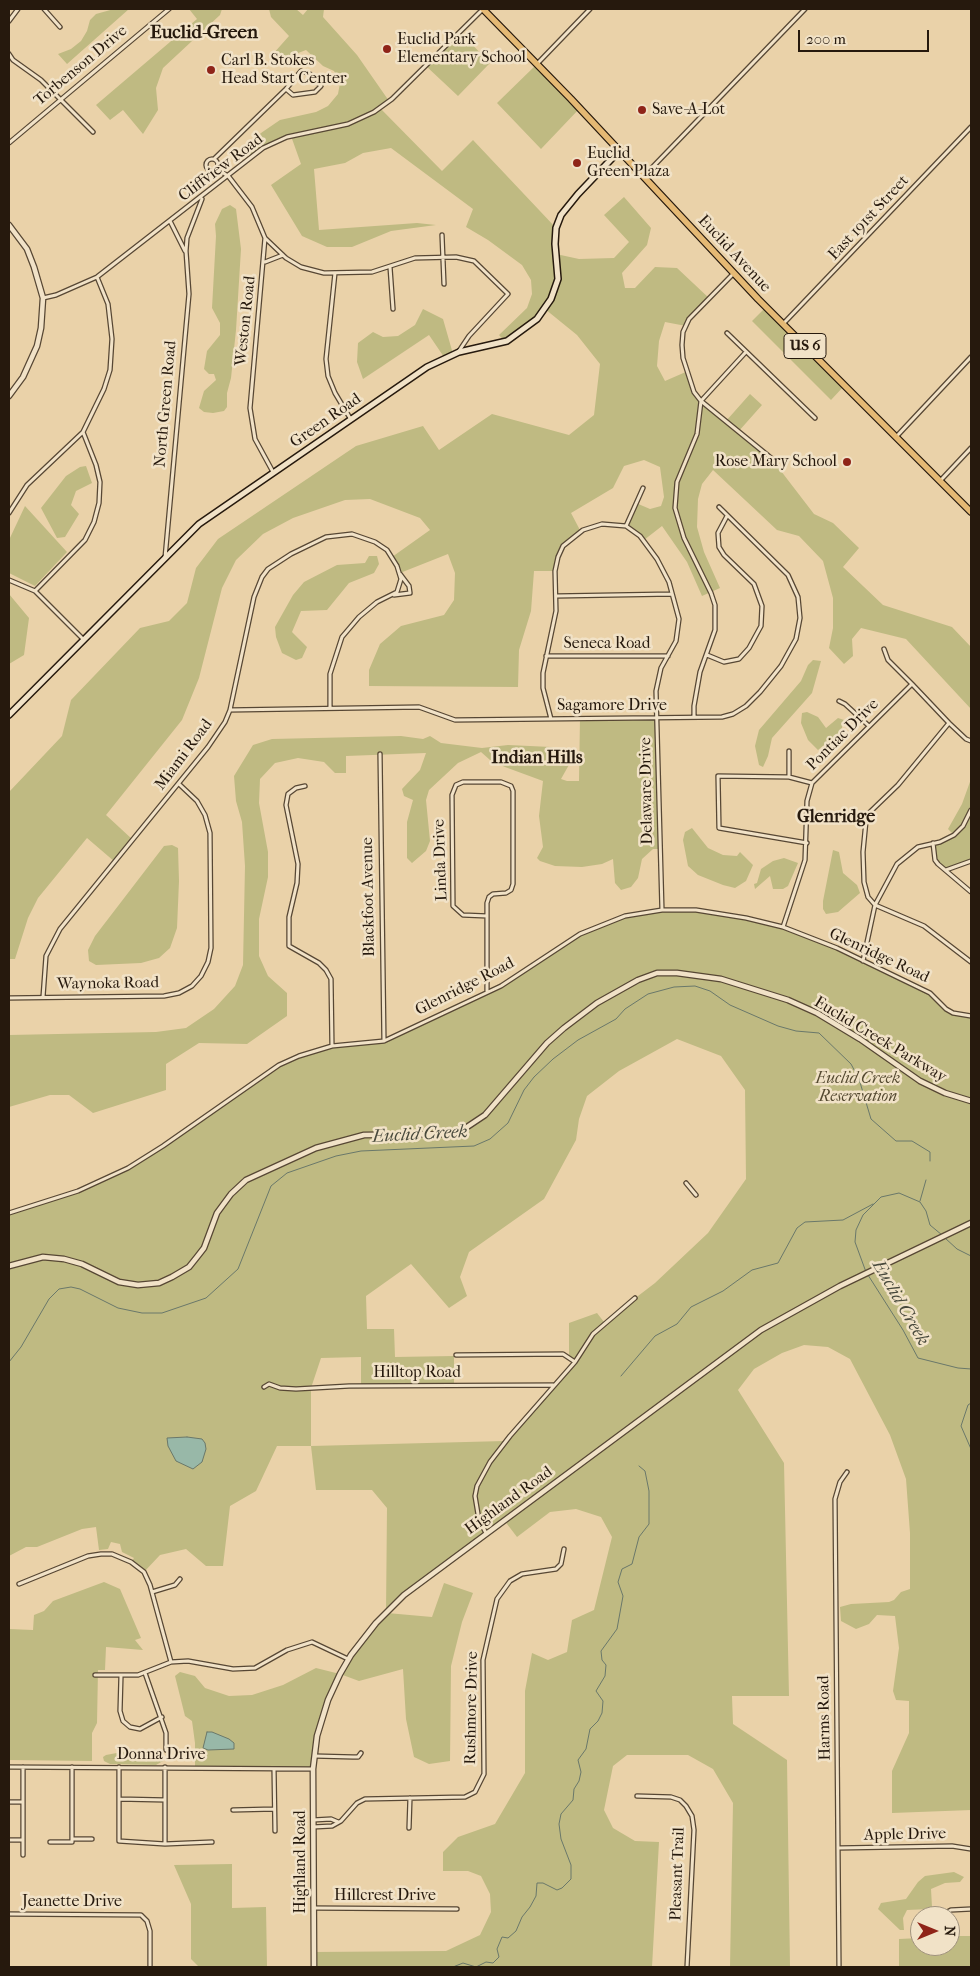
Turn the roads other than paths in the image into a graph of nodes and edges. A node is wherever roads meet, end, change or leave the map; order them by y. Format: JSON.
{"nodes":[{"id":1,"x":18,"y":9,"type":"edge"},
{"id":2,"x":44,"y":9,"type":"edge"},
{"id":3,"x":169,"y":9,"type":"edge"},
{"id":4,"x":483,"y":9,"type":"edge"},
{"id":5,"x":590,"y":9,"type":"edge"},
{"id":6,"x":805,"y":9,"type":"edge"},
{"id":7,"x":9,"y":21,"type":"edge"},
{"id":8,"x":60,"y":27,"type":"dead end"},
{"id":9,"x":9,"y":54,"type":"edge"},
{"id":10,"x":537,"y":64,"type":"junction"},
{"id":11,"x":286,"y":89,"type":"junction"},
{"id":12,"x":60,"y":99,"type":"junction"},
{"id":13,"x":971,"y":127,"type":"edge"},
{"id":14,"x":93,"y":132,"type":"dead end"},
{"id":15,"x":9,"y":143,"type":"edge"},
{"id":16,"x":619,"y":151,"type":"junction"},
{"id":17,"x":214,"y":159,"type":"junction"},
{"id":18,"x":218,"y":168,"type":"junction"},
{"id":19,"x":229,"y":177,"type":"junction"},
{"id":20,"x":643,"y":178,"type":"junction"},
{"id":21,"x":202,"y":198,"type":"junction"},
{"id":22,"x":170,"y":222,"type":"junction"},
{"id":23,"x":9,"y":224,"type":"edge"},
{"id":24,"x":442,"y":235,"type":"dead end"},
{"id":25,"x":265,"y":238,"type":"junction"},
{"id":26,"x":186,"y":251,"type":"junction"},
{"id":27,"x":283,"y":255,"type":"junction"},
{"id":28,"x":442,"y":257,"type":"junction"},
{"id":29,"x":264,"y":262,"type":"junction"},
{"id":30,"x":390,"y":267,"type":"junction"},
{"id":31,"x":335,"y":273,"type":"junction"},
{"id":32,"x":733,"y":274,"type":"junction"},
{"id":33,"x":97,"y":277,"type":"junction"},
{"id":34,"x":444,"y":284,"type":"dead end"},
{"id":35,"x":42,"y":298,"type":"junction"},
{"id":36,"x":393,"y":309,"type":"dead end"},
{"id":37,"x":783,"y":324,"type":"junction"},
{"id":38,"x":727,"y":333,"type":"dead end"},
{"id":39,"x":459,"y":352,"type":"junction"},
{"id":40,"x":745,"y":353,"type":"junction"},
{"id":41,"x":971,"y":357,"type":"edge"},
{"id":42,"x":9,"y":396,"type":"edge"},
{"id":43,"x":701,"y":401,"type":"junction"},
{"id":44,"x":350,"y":418,"type":"junction"},
{"id":45,"x":815,"y":418,"type":"dead end"},
{"id":46,"x":83,"y":432,"type":"junction"},
{"id":47,"x":895,"y":438,"type":"junction"},
{"id":48,"x":971,"y":448,"type":"edge"},
{"id":49,"x":771,"y":458,"type":"dead end"},
{"id":50,"x":273,"y":472,"type":"junction"},
{"id":51,"x":940,"y":481,"type":"junction"},
{"id":52,"x":643,"y":488,"type":"dead end"},
{"id":53,"x":718,"y":507,"type":"dead end"},
{"id":54,"x":971,"y":512,"type":"edge"},
{"id":55,"x":9,"y":513,"type":"edge"},
{"id":56,"x":727,"y":516,"type":"junction"},
{"id":57,"x":626,"y":526,"type":"junction"},
{"id":58,"x":165,"y":559,"type":"junction"},
{"id":59,"x":400,"y":573,"type":"junction"},
{"id":60,"x":9,"y":580,"type":"edge"},
{"id":61,"x":35,"y":591,"type":"junction"},
{"id":62,"x":672,"y":594,"type":"junction"},
{"id":63,"x":394,"y":595,"type":"junction"},
{"id":64,"x":557,"y":596,"type":"junction"},
{"id":65,"x":83,"y":639,"type":"junction"},
{"id":66,"x":884,"y":649,"type":"dead end"},
{"id":67,"x":706,"y":655,"type":"junction"},
{"id":68,"x":546,"y":656,"type":"junction"},
{"id":69,"x":668,"y":656,"type":"junction"},
{"id":70,"x":912,"y":684,"type":"junction"},
{"id":71,"x":839,"y":701,"type":"dead end"},
{"id":72,"x":330,"y":707,"type":"junction"},
{"id":73,"x":230,"y":710,"type":"junction"},
{"id":74,"x":9,"y":715,"type":"edge"},
{"id":75,"x":694,"y":717,"type":"junction"},
{"id":76,"x":551,"y":718,"type":"junction"},
{"id":77,"x":658,"y":718,"type":"junction"},
{"id":78,"x":949,"y":723,"type":"junction"},
{"id":79,"x":869,"y":726,"type":"junction"},
{"id":80,"x":971,"y":740,"type":"edge"},
{"id":81,"x":789,"y":752,"type":"dead end"},
{"id":82,"x":380,"y":754,"type":"dead end"},
{"id":83,"x":789,"y":776,"type":"junction"},
{"id":84,"x":812,"y":783,"type":"junction"},
{"id":85,"x":179,"y":784,"type":"junction"},
{"id":86,"x":304,"y":786,"type":"dead end"},
{"id":87,"x":971,"y":810,"type":"edge"},
{"id":88,"x":807,"y":842,"type":"junction"},
{"id":89,"x":933,"y":843,"type":"junction"},
{"id":90,"x":971,"y":861,"type":"edge"},
{"id":91,"x":945,"y":870,"type":"junction"},
{"id":92,"x":971,"y":892,"type":"edge"},
{"id":93,"x":875,"y":905,"type":"junction"},
{"id":94,"x":662,"y":910,"type":"junction"},
{"id":95,"x":487,"y":916,"type":"junction"},
{"id":96,"x":783,"y":927,"type":"junction"},
{"id":97,"x":863,"y":962,"type":"junction"},
{"id":98,"x":971,"y":962,"type":"edge"},
{"id":99,"x":487,"y":991,"type":"junction"},
{"id":100,"x":43,"y":997,"type":"junction"},
{"id":101,"x":9,"y":998,"type":"edge"},
{"id":102,"x":971,"y":1016,"type":"edge"},
{"id":103,"x":384,"y":1041,"type":"junction"},
{"id":104,"x":332,"y":1046,"type":"junction"},
{"id":105,"x":971,"y":1101,"type":"edge"},
{"id":106,"x":686,"y":1184,"type":"dead end"},
{"id":107,"x":696,"y":1196,"type":"dead end"},
{"id":108,"x":9,"y":1213,"type":"edge"},
{"id":109,"x":971,"y":1223,"type":"edge"},
{"id":110,"x":9,"y":1266,"type":"edge"},
{"id":111,"x":635,"y":1298,"type":"dead end"},
{"id":112,"x":456,"y":1355,"type":"dead end"},
{"id":113,"x":575,"y":1362,"type":"junction"},
{"id":114,"x":554,"y":1385,"type":"junction"},
{"id":115,"x":264,"y":1387,"type":"dead end"},
{"id":116,"x":847,"y":1472,"type":"dead end"},
{"id":117,"x":486,"y":1533,"type":"junction"},
{"id":118,"x":564,"y":1549,"type":"dead end"},
{"id":119,"x":180,"y":1579,"type":"dead end"},
{"id":120,"x":18,"y":1584,"type":"dead end"},
{"id":121,"x":152,"y":1592,"type":"junction"},
{"id":122,"x":348,"y":1659,"type":"junction"},
{"id":123,"x":171,"y":1662,"type":"junction"},
{"id":124,"x":145,"y":1673,"type":"junction"},
{"id":125,"x":95,"y":1675,"type":"dead end"},
{"id":126,"x":121,"y":1676,"type":"junction"},
{"id":127,"x":162,"y":1717,"type":"junction"},
{"id":128,"x":166,"y":1750,"type":"dead end"},
{"id":129,"x":361,"y":1753,"type":"dead end"},
{"id":130,"x":315,"y":1756,"type":"junction"},
{"id":131,"x":9,"y":1766,"type":"edge"},
{"id":132,"x":23,"y":1767,"type":"junction"},
{"id":133,"x":72,"y":1767,"type":"junction"},
{"id":134,"x":119,"y":1767,"type":"junction"},
{"id":135,"x":165,"y":1767,"type":"junction"},
{"id":136,"x":274,"y":1768,"type":"junction"},
{"id":137,"x":313,"y":1769,"type":"junction"},
{"id":138,"x":637,"y":1796,"type":"dead end"},
{"id":139,"x":410,"y":1798,"type":"junction"},
{"id":140,"x":119,"y":1799,"type":"junction"},
{"id":141,"x":165,"y":1800,"type":"junction"},
{"id":142,"x":9,"y":1802,"type":"edge"},
{"id":143,"x":23,"y":1802,"type":"junction"},
{"id":144,"x":274,"y":1809,"type":"junction"},
{"id":145,"x":234,"y":1810,"type":"dead end"},
{"id":146,"x":313,"y":1820,"type":"junction"},
{"id":147,"x":338,"y":1822,"type":"junction"},
{"id":148,"x":313,"y":1827,"type":"junction"},
{"id":149,"x":409,"y":1828,"type":"dead end"},
{"id":150,"x":275,"y":1831,"type":"dead end"},
{"id":151,"x":72,"y":1839,"type":"junction"},
{"id":152,"x":92,"y":1839,"type":"dead end"},
{"id":153,"x":9,"y":1840,"type":"edge"},
{"id":154,"x":23,"y":1840,"type":"junction"},
{"id":155,"x":50,"y":1842,"type":"dead end"},
{"id":156,"x":212,"y":1842,"type":"dead end"},
{"id":157,"x":165,"y":1844,"type":"junction"},
{"id":158,"x":839,"y":1848,"type":"junction"},
{"id":159,"x":971,"y":1849,"type":"edge"},
{"id":160,"x":23,"y":1855,"type":"dead end"},
{"id":161,"x":314,"y":1908,"type":"junction"},
{"id":162,"x":457,"y":1909,"type":"dead end"},
{"id":163,"x":9,"y":1914,"type":"edge"},
{"id":164,"x":150,"y":1967,"type":"edge"},
{"id":165,"x":314,"y":1967,"type":"edge"},
{"id":166,"x":688,"y":1967,"type":"edge"},
{"id":167,"x":839,"y":1967,"type":"edge"}],
"edges":[{"from":1,"to":7,"type":"street"},
{"from":2,"to":8,"type":"street"},
{"from":3,"to":12,"type":"street","name":"Torbenson Drive"},
{"from":4,"to":10,"type":"main road","name":"Euclid Avenue","number":"US 6"},
{"from":4,"to":19,"type":"street","name":"Cliffview Road"},
{"from":5,"to":10,"type":"street"},
{"from":6,"to":20,"type":"street"},
{"from":9,"to":12,"type":"street"},
{"from":10,"to":16,"type":"main road","name":"Euclid Avenue","number":"US 6"},
{"from":11,"to":11,"type":"street"},
{"from":11,"to":17,"type":"street"},
{"from":12,"to":14,"type":"street"},
{"from":12,"to":15,"type":"street","name":"Torbenson Drive"},
{"from":13,"to":37,"type":"street","name":"East 191st Street"},
{"from":16,"to":20,"type":"main road","name":"Euclid Avenue","number":"US 6"},
{"from":16,"to":39,"type":"main road","name":"Green Road"},
{"from":17,"to":18,"type":"street"},
{"from":17,"to":18,"type":"street"},
{"from":18,"to":19,"type":"street","name":"Weston Road"},
{"from":19,"to":21,"type":"street","name":"Cliffview Road"},
{"from":19,"to":25,"type":"street","name":"Weston Road"},
{"from":20,"to":32,"type":"main road","name":"Euclid Avenue","number":"US 6"},
{"from":21,"to":22,"type":"street","name":"Cliffview Road"},
{"from":21,"to":26,"type":"street","name":"North Green Road"},
{"from":22,"to":26,"type":"street","name":"North Green Road"},
{"from":22,"to":33,"type":"street","name":"Cliffview Road"},
{"from":23,"to":35,"type":"street"},
{"from":24,"to":28,"type":"street"},
{"from":25,"to":27,"type":"street"},
{"from":25,"to":29,"type":"street","name":"Weston Road"},
{"from":26,"to":58,"type":"street","name":"North Green Road"},
{"from":27,"to":29,"type":"street"},
{"from":27,"to":31,"type":"street"},
{"from":28,"to":30,"type":"street"},
{"from":28,"to":34,"type":"street"},
{"from":28,"to":39,"type":"street"},
{"from":29,"to":50,"type":"street","name":"Weston Road"},
{"from":30,"to":31,"type":"street"},
{"from":30,"to":36,"type":"street"},
{"from":31,"to":44,"type":"street"},
{"from":32,"to":37,"type":"main road","name":"Euclid Avenue","number":"US 6"},
{"from":32,"to":43,"type":"street"},
{"from":33,"to":35,"type":"street","name":"Cliffview Road"},
{"from":33,"to":46,"type":"street"},
{"from":35,"to":42,"type":"street"},
{"from":37,"to":47,"type":"main road","name":"Euclid Avenue","number":"US 6"},
{"from":38,"to":40,"type":"street"},
{"from":39,"to":44,"type":"main road","name":"Green Road"},
{"from":40,"to":43,"type":"street"},
{"from":40,"to":45,"type":"street"},
{"from":41,"to":47,"type":"street"},
{"from":43,"to":49,"type":"street"},
{"from":43,"to":67,"type":"street"},
{"from":44,"to":50,"type":"main road","name":"Green Road"},
{"from":46,"to":55,"type":"street"},
{"from":46,"to":61,"type":"street"},
{"from":47,"to":51,"type":"main road","name":"Euclid Avenue","number":"US 6"},
{"from":48,"to":51,"type":"street"},
{"from":50,"to":58,"type":"main road","name":"Green Road"},
{"from":51,"to":54,"type":"main road","name":"Euclid Avenue","number":"US 6"},
{"from":52,"to":57,"type":"street"},
{"from":53,"to":56,"type":"street","name":"Sagamore Drive"},
{"from":56,"to":67,"type":"street"},
{"from":56,"to":75,"type":"street","name":"Sagamore Drive"},
{"from":57,"to":62,"type":"street","name":"Delaware Drive"},
{"from":57,"to":64,"type":"street"},
{"from":58,"to":65,"type":"main road","name":"Green Road"},
{"from":59,"to":63,"type":"street","name":"Miami Road"},
{"from":59,"to":63,"type":"street"},
{"from":59,"to":73,"type":"street","name":"Miami Road"},
{"from":60,"to":61,"type":"street"},
{"from":61,"to":65,"type":"street"},
{"from":62,"to":64,"type":"street"},
{"from":62,"to":69,"type":"street","name":"Delaware Drive"},
{"from":63,"to":72,"type":"street"},
{"from":64,"to":68,"type":"street"},
{"from":65,"to":74,"type":"main road","name":"Green Road"},
{"from":66,"to":70,"type":"street"},
{"from":67,"to":75,"type":"street"},
{"from":68,"to":69,"type":"street","name":"Seneca Road"},
{"from":68,"to":76,"type":"street"},
{"from":69,"to":77,"type":"street","name":"Delaware Drive"},
{"from":70,"to":78,"type":"street"},
{"from":70,"to":79,"type":"street","name":"Pontiac Drive"},
{"from":71,"to":79,"type":"street"},
{"from":72,"to":73,"type":"street","name":"Sagamore Drive"},
{"from":72,"to":76,"type":"street","name":"Sagamore Drive"},
{"from":73,"to":85,"type":"street","name":"Miami Road"},
{"from":75,"to":77,"type":"street","name":"Sagamore Drive"},
{"from":76,"to":77,"type":"street","name":"Sagamore Drive"},
{"from":77,"to":94,"type":"street","name":"Delaware Drive"},
{"from":78,"to":80,"type":"street"},
{"from":78,"to":93,"type":"street"},
{"from":79,"to":84,"type":"street","name":"Pontiac Drive"},
{"from":81,"to":83,"type":"street"},
{"from":82,"to":103,"type":"street","name":"Blackfoot Avenue"},
{"from":83,"to":84,"type":"street"},
{"from":83,"to":88,"type":"street"},
{"from":84,"to":88,"type":"street","name":"Pontiac Drive"},
{"from":85,"to":100,"type":"street","name":"Miami Road"},
{"from":85,"to":100,"type":"street","name":"Waynoka Road"},
{"from":86,"to":104,"type":"street"},
{"from":87,"to":89,"type":"street"},
{"from":88,"to":96,"type":"street","name":"Pontiac Drive"},
{"from":89,"to":91,"type":"street"},
{"from":89,"to":93,"type":"street"},
{"from":90,"to":91,"type":"street"},
{"from":91,"to":92,"type":"street"},
{"from":93,"to":97,"type":"street"},
{"from":93,"to":98,"type":"street"},
{"from":94,"to":96,"type":"street","name":"Glenridge Road"},
{"from":94,"to":99,"type":"street","name":"Glenridge Road"},
{"from":95,"to":95,"type":"street","name":"Linda Drive"},
{"from":95,"to":99,"type":"street"},
{"from":96,"to":97,"type":"street","name":"Glenridge Road"},
{"from":97,"to":102,"type":"street","name":"Glenridge Road"},
{"from":99,"to":103,"type":"street","name":"Glenridge Road"},
{"from":100,"to":101,"type":"street","name":"Waynoka Road"},
{"from":103,"to":104,"type":"street","name":"Glenridge Road"},
{"from":104,"to":108,"type":"street","name":"Glenridge Road"},
{"from":105,"to":110,"type":"street","name":"Euclid Creek Parkway"},
{"from":106,"to":107,"type":"street"},
{"from":109,"to":117,"type":"street","name":"Highland Road"},
{"from":111,"to":113,"type":"street"},
{"from":112,"to":113,"type":"street"},
{"from":113,"to":114,"type":"street"},
{"from":114,"to":115,"type":"street","name":"Hilltop Road"},
{"from":114,"to":117,"type":"street"},
{"from":116,"to":158,"type":"street","name":"Harms Road"},
{"from":117,"to":122,"type":"street","name":"Highland Road"},
{"from":118,"to":139,"type":"street","name":"Rushmore Drive"},
{"from":119,"to":121,"type":"street"},
{"from":120,"to":121,"type":"street"},
{"from":121,"to":123,"type":"street"},
{"from":122,"to":123,"type":"street"},
{"from":122,"to":130,"type":"street","name":"Highland Road"},
{"from":123,"to":124,"type":"street"},
{"from":124,"to":126,"type":"street"},
{"from":124,"to":127,"type":"street"},
{"from":125,"to":126,"type":"street"},
{"from":126,"to":127,"type":"street"},
{"from":127,"to":128,"type":"street"},
{"from":129,"to":130,"type":"street"},
{"from":130,"to":137,"type":"street","name":"Highland Road"},
{"from":131,"to":132,"type":"street","name":"Donna Drive"},
{"from":132,"to":133,"type":"street","name":"Donna Drive"},
{"from":132,"to":143,"type":"street"},
{"from":133,"to":134,"type":"street","name":"Donna Drive"},
{"from":133,"to":151,"type":"street"},
{"from":134,"to":135,"type":"street","name":"Donna Drive"},
{"from":134,"to":140,"type":"street"},
{"from":135,"to":136,"type":"street","name":"Donna Drive"},
{"from":135,"to":141,"type":"street"},
{"from":136,"to":137,"type":"street","name":"Donna Drive"},
{"from":136,"to":144,"type":"street"},
{"from":137,"to":146,"type":"street","name":"Highland Road"},
{"from":138,"to":166,"type":"street","name":"Pleasant Trail"},
{"from":139,"to":147,"type":"street","name":"Rushmore Drive"},
{"from":139,"to":149,"type":"street"},
{"from":140,"to":141,"type":"street"},
{"from":140,"to":157,"type":"street"},
{"from":141,"to":157,"type":"street"},
{"from":142,"to":143,"type":"street"},
{"from":143,"to":154,"type":"street"},
{"from":144,"to":145,"type":"street"},
{"from":144,"to":150,"type":"street"},
{"from":146,"to":147,"type":"street"},
{"from":146,"to":148,"type":"street","name":"Highland Road"},
{"from":147,"to":148,"type":"street"},
{"from":148,"to":161,"type":"street","name":"Highland Road"},
{"from":151,"to":152,"type":"street"},
{"from":151,"to":155,"type":"street"},
{"from":153,"to":154,"type":"street"},
{"from":154,"to":160,"type":"street"},
{"from":156,"to":157,"type":"street"},
{"from":158,"to":159,"type":"street","name":"Apple Drive"},
{"from":158,"to":167,"type":"street","name":"Harms Road"},
{"from":161,"to":162,"type":"street","name":"Hillcrest Drive"},
{"from":161,"to":165,"type":"street","name":"Highland Road"},
{"from":163,"to":164,"type":"street","name":"Jeanette Drive"}]}
